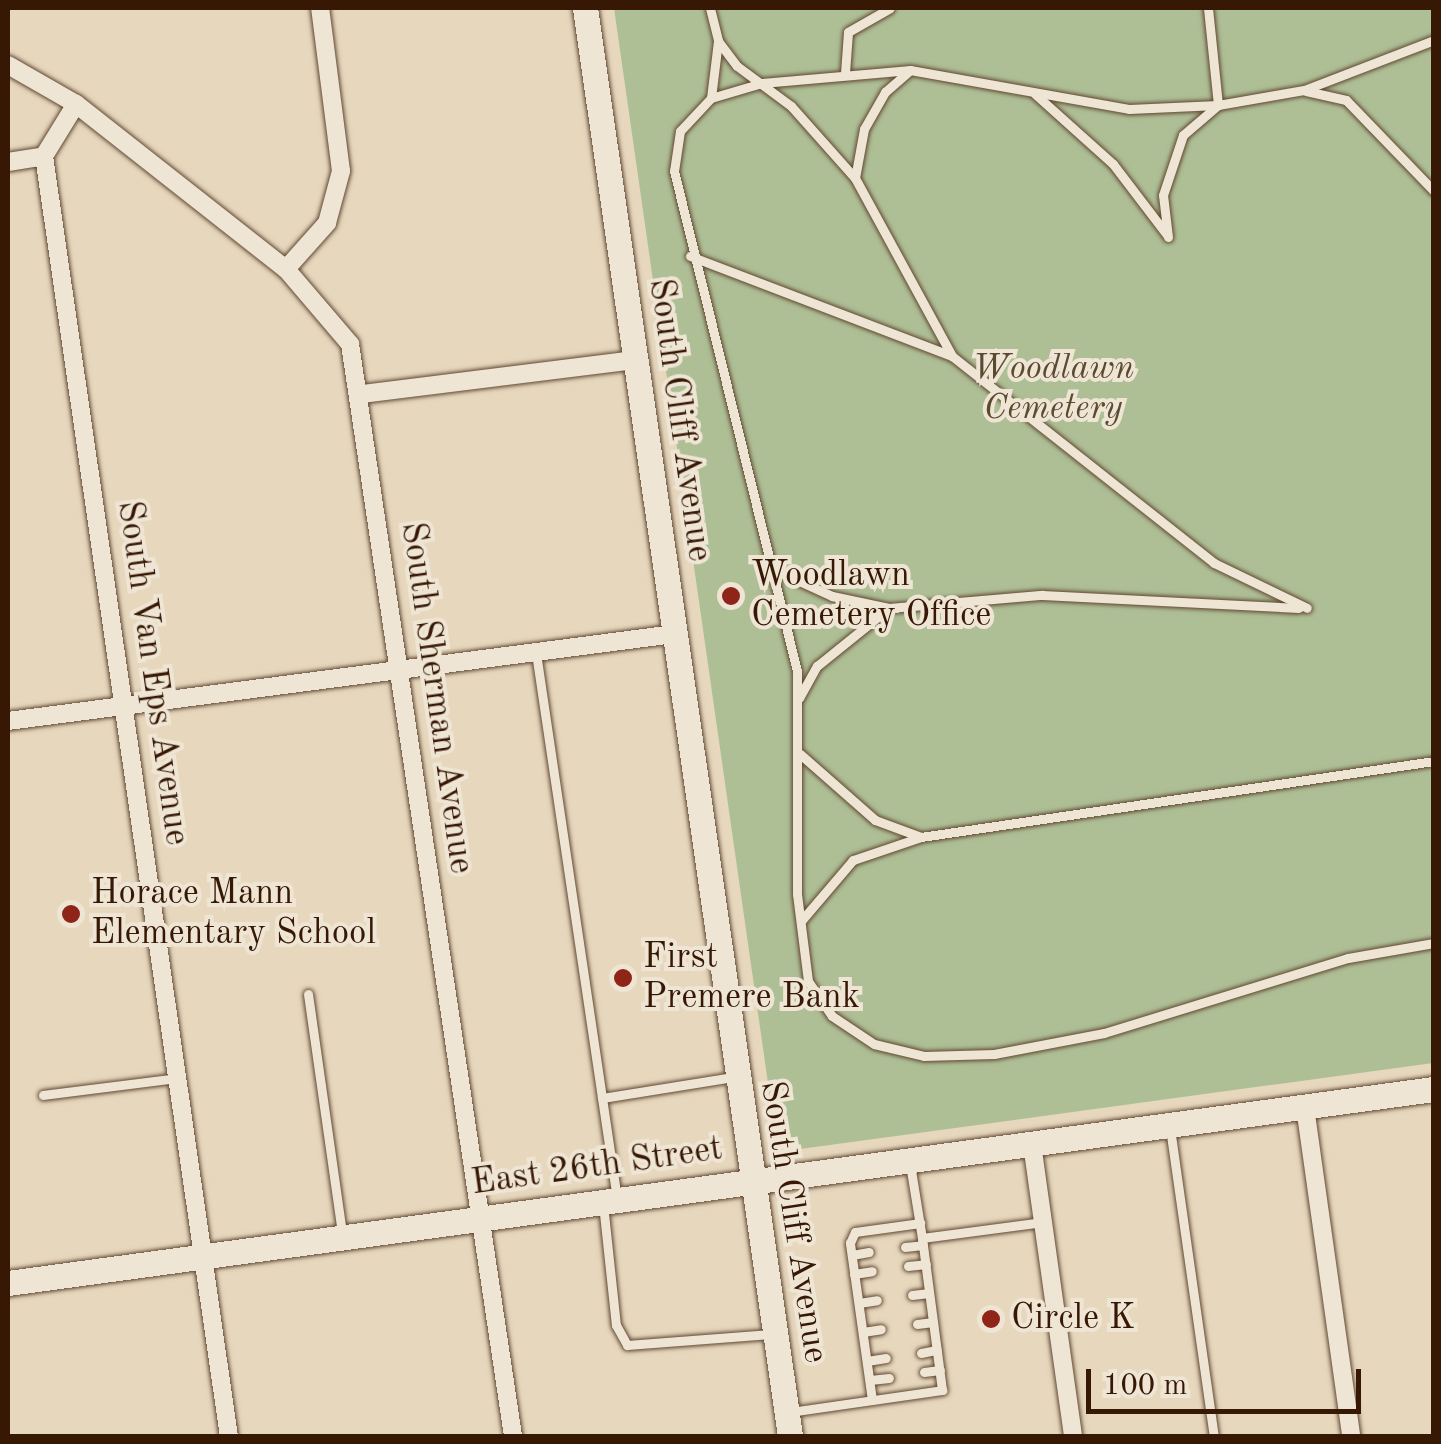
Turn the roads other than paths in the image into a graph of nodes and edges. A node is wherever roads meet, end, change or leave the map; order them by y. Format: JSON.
{"nodes":[{"id":1,"x":320,"y":8,"type":"edge"},
{"id":2,"x":585,"y":8,"type":"edge"},
{"id":3,"x":710,"y":8,"type":"edge"},
{"id":4,"x":890,"y":8,"type":"edge"},
{"id":5,"x":1208,"y":8,"type":"edge"},
{"id":6,"x":718,"y":40,"type":"junction"},
{"id":7,"x":1434,"y":40,"type":"edge"},
{"id":8,"x":8,"y":65,"type":"edge"},
{"id":9,"x":910,"y":70,"type":"junction"},
{"id":10,"x":845,"y":73,"type":"junction"},
{"id":11,"x":762,"y":83,"type":"junction"},
{"id":12,"x":1304,"y":90,"type":"junction"},
{"id":13,"x":1035,"y":94,"type":"junction"},
{"id":14,"x":711,"y":98,"type":"junction"},
{"id":15,"x":76,"y":104,"type":"junction"},
{"id":16,"x":1218,"y":105,"type":"junction"},
{"id":17,"x":44,"y":156,"type":"junction"},
{"id":18,"x":8,"y":162,"type":"edge"},
{"id":19,"x":855,"y":178,"type":"junction"},
{"id":20,"x":1434,"y":191,"type":"edge"},
{"id":21,"x":690,"y":256,"type":"junction"},
{"id":22,"x":286,"y":269,"type":"junction"},
{"id":23,"x":952,"y":356,"type":"junction"},
{"id":24,"x":636,"y":360,"type":"junction"},
{"id":25,"x":362,"y":394,"type":"junction"},
{"id":26,"x":775,"y":570,"type":"junction"},
{"id":27,"x":889,"y":608,"type":"junction"},
{"id":28,"x":674,"y":634,"type":"junction"},
{"id":29,"x":536,"y":652,"type":"junction"},
{"id":30,"x":397,"y":670,"type":"junction"},
{"id":31,"x":798,"y":701,"type":"junction"},
{"id":32,"x":124,"y":706,"type":"junction"},
{"id":33,"x":8,"y":721,"type":"edge"},
{"id":34,"x":800,"y":754,"type":"junction"},
{"id":35,"x":1434,"y":761,"type":"edge"},
{"id":36,"x":921,"y":837,"type":"junction"},
{"id":37,"x":801,"y":921,"type":"junction"},
{"id":38,"x":1434,"y":943,"type":"edge"},
{"id":39,"x":308,"y":994,"type":"dead end"},
{"id":40,"x":736,"y":1076,"type":"junction"},
{"id":41,"x":178,"y":1078,"type":"junction"},
{"id":42,"x":1434,"y":1090,"type":"edge"},
{"id":43,"x":43,"y":1096,"type":"dead end"},
{"id":44,"x":602,"y":1098,"type":"junction"},
{"id":45,"x":1305,"y":1106,"type":"junction"},
{"id":46,"x":1170,"y":1125,"type":"junction"},
{"id":47,"x":1032,"y":1144,"type":"junction"},
{"id":48,"x":910,"y":1160,"type":"junction"},
{"id":49,"x":752,"y":1181,"type":"junction"},
{"id":50,"x":610,"y":1200,"type":"junction"},
{"id":51,"x":482,"y":1219,"type":"junction"},
{"id":52,"x":1043,"y":1222,"type":"junction"},
{"id":53,"x":920,"y":1223,"type":"junction"},
{"id":54,"x":342,"y":1237,"type":"junction"},
{"id":55,"x":923,"y":1241,"type":"junction"},
{"id":56,"x":905,"y":1248,"type":"dead end"},
{"id":57,"x":869,"y":1252,"type":"dead end"},
{"id":58,"x":204,"y":1254,"type":"junction"},
{"id":59,"x":852,"y":1255,"type":"junction"},
{"id":60,"x":926,"y":1264,"type":"junction"},
{"id":61,"x":908,"y":1266,"type":"dead end"},
{"id":62,"x":872,"y":1271,"type":"dead end"},
{"id":63,"x":854,"y":1274,"type":"junction"},
{"id":64,"x":8,"y":1283,"type":"edge"},
{"id":65,"x":930,"y":1293,"type":"junction"},
{"id":66,"x":912,"y":1295,"type":"dead end"},
{"id":67,"x":877,"y":1300,"type":"dead end"},
{"id":68,"x":858,"y":1303,"type":"junction"},
{"id":69,"x":933,"y":1322,"type":"junction"},
{"id":70,"x":916,"y":1324,"type":"dead end"},
{"id":71,"x":881,"y":1329,"type":"dead end"},
{"id":72,"x":862,"y":1332,"type":"junction"},
{"id":73,"x":774,"y":1334,"type":"junction"},
{"id":74,"x":937,"y":1350,"type":"junction"},
{"id":75,"x":921,"y":1353,"type":"dead end"},
{"id":76,"x":886,"y":1358,"type":"dead end"},
{"id":77,"x":867,"y":1360,"type":"junction"},
{"id":78,"x":940,"y":1370,"type":"junction"},
{"id":79,"x":924,"y":1372,"type":"dead end"},
{"id":80,"x":889,"y":1378,"type":"dead end"},
{"id":81,"x":870,"y":1380,"type":"junction"},
{"id":82,"x":872,"y":1400,"type":"junction"},
{"id":83,"x":788,"y":1424,"type":"edge"},
{"id":84,"x":230,"y":1436,"type":"edge"},
{"id":85,"x":513,"y":1436,"type":"edge"},
{"id":86,"x":1074,"y":1436,"type":"edge"},
{"id":87,"x":1214,"y":1436,"type":"edge"},
{"id":88,"x":1351,"y":1436,"type":"edge"}],
"edges":[{"from":1,"to":22,"type":"street"},
{"from":2,"to":24,"type":"main road","name":"South Cliff Avenue"},
{"from":3,"to":6,"type":"lane"},
{"from":4,"to":10,"type":"lane"},
{"from":5,"to":16,"type":"lane"},
{"from":6,"to":11,"type":"lane"},
{"from":6,"to":14,"type":"lane"},
{"from":7,"to":12,"type":"lane"},
{"from":8,"to":15,"type":"street","name":"South Sherman Avenue"},
{"from":9,"to":10,"type":"lane"},
{"from":9,"to":13,"type":"lane"},
{"from":9,"to":19,"type":"lane"},
{"from":10,"to":11,"type":"lane"},
{"from":11,"to":14,"type":"lane"},
{"from":11,"to":19,"type":"lane"},
{"from":12,"to":16,"type":"lane"},
{"from":12,"to":20,"type":"lane"},
{"from":13,"to":16,"type":"lane"},
{"from":13,"to":16,"type":"lane"},
{"from":14,"to":21,"type":"lane"},
{"from":15,"to":17,"type":"street"},
{"from":15,"to":22,"type":"street","name":"South Sherman Avenue"},
{"from":17,"to":18,"type":"street"},
{"from":17,"to":32,"type":"street","name":"South Van Eps Avenue"},
{"from":19,"to":23,"type":"lane"},
{"from":21,"to":23,"type":"lane"},
{"from":21,"to":26,"type":"lane"},
{"from":22,"to":25,"type":"street","name":"South Sherman Avenue"},
{"from":23,"to":27,"type":"lane"},
{"from":24,"to":25,"type":"street"},
{"from":24,"to":28,"type":"main road","name":"South Cliff Avenue"},
{"from":25,"to":30,"type":"street","name":"South Sherman Avenue"},
{"from":26,"to":27,"type":"lane"},
{"from":26,"to":31,"type":"lane"},
{"from":27,"to":31,"type":"lane"},
{"from":28,"to":29,"type":"street"},
{"from":28,"to":40,"type":"main road","name":"South Cliff Avenue"},
{"from":29,"to":30,"type":"street"},
{"from":29,"to":44,"type":"lane"},
{"from":30,"to":32,"type":"street"},
{"from":30,"to":51,"type":"street","name":"South Sherman Avenue"},
{"from":31,"to":34,"type":"lane"},
{"from":32,"to":33,"type":"street"},
{"from":32,"to":41,"type":"street","name":"South Van Eps Avenue"},
{"from":34,"to":36,"type":"lane"},
{"from":34,"to":37,"type":"lane"},
{"from":35,"to":36,"type":"lane"},
{"from":36,"to":37,"type":"lane"},
{"from":37,"to":38,"type":"lane"},
{"from":39,"to":54,"type":"lane"},
{"from":40,"to":44,"type":"lane"},
{"from":40,"to":49,"type":"main road","name":"South Cliff Avenue"},
{"from":41,"to":43,"type":"lane"},
{"from":41,"to":58,"type":"street","name":"South Van Eps Avenue"},
{"from":42,"to":45,"type":"main road","name":"East 26th Street"},
{"from":44,"to":50,"type":"lane"},
{"from":45,"to":46,"type":"main road","name":"East 26th Street"},
{"from":45,"to":88,"type":"street"},
{"from":46,"to":47,"type":"main road","name":"East 26th Street"},
{"from":46,"to":87,"type":"lane"},
{"from":47,"to":48,"type":"main road","name":"East 26th Street"},
{"from":47,"to":52,"type":"street"},
{"from":48,"to":49,"type":"main road","name":"East 26th Street"},
{"from":48,"to":53,"type":"lane"},
{"from":49,"to":50,"type":"main road","name":"East 26th Street"},
{"from":49,"to":73,"type":"main road","name":"South Cliff Avenue"},
{"from":50,"to":51,"type":"main road","name":"East 26th Street"},
{"from":50,"to":73,"type":"lane"},
{"from":51,"to":54,"type":"main road","name":"East 26th Street"},
{"from":51,"to":85,"type":"street","name":"South Sherman Avenue"},
{"from":52,"to":55,"type":"lane"},
{"from":52,"to":86,"type":"street"},
{"from":53,"to":55,"type":"lane"},
{"from":53,"to":59,"type":"lane"},
{"from":54,"to":58,"type":"main road","name":"East 26th Street"},
{"from":55,"to":56,"type":"lane"},
{"from":55,"to":60,"type":"lane"},
{"from":57,"to":59,"type":"lane"},
{"from":58,"to":64,"type":"main road","name":"East 26th Street"},
{"from":58,"to":84,"type":"street","name":"South Van Eps Avenue"},
{"from":59,"to":63,"type":"lane"},
{"from":60,"to":61,"type":"lane"},
{"from":60,"to":65,"type":"lane"},
{"from":62,"to":63,"type":"lane"},
{"from":63,"to":68,"type":"lane"},
{"from":65,"to":66,"type":"lane"},
{"from":65,"to":69,"type":"lane"},
{"from":67,"to":68,"type":"lane"},
{"from":68,"to":72,"type":"lane"},
{"from":69,"to":70,"type":"lane"},
{"from":69,"to":74,"type":"lane"},
{"from":71,"to":72,"type":"lane"},
{"from":72,"to":77,"type":"lane"},
{"from":73,"to":83,"type":"main road","name":"South Cliff Avenue"},
{"from":74,"to":75,"type":"lane"},
{"from":74,"to":78,"type":"lane"},
{"from":76,"to":77,"type":"lane"},
{"from":77,"to":81,"type":"lane"},
{"from":78,"to":79,"type":"lane"},
{"from":78,"to":82,"type":"lane"},
{"from":80,"to":81,"type":"lane"},
{"from":81,"to":82,"type":"lane"},
{"from":82,"to":83,"type":"lane"}]}
